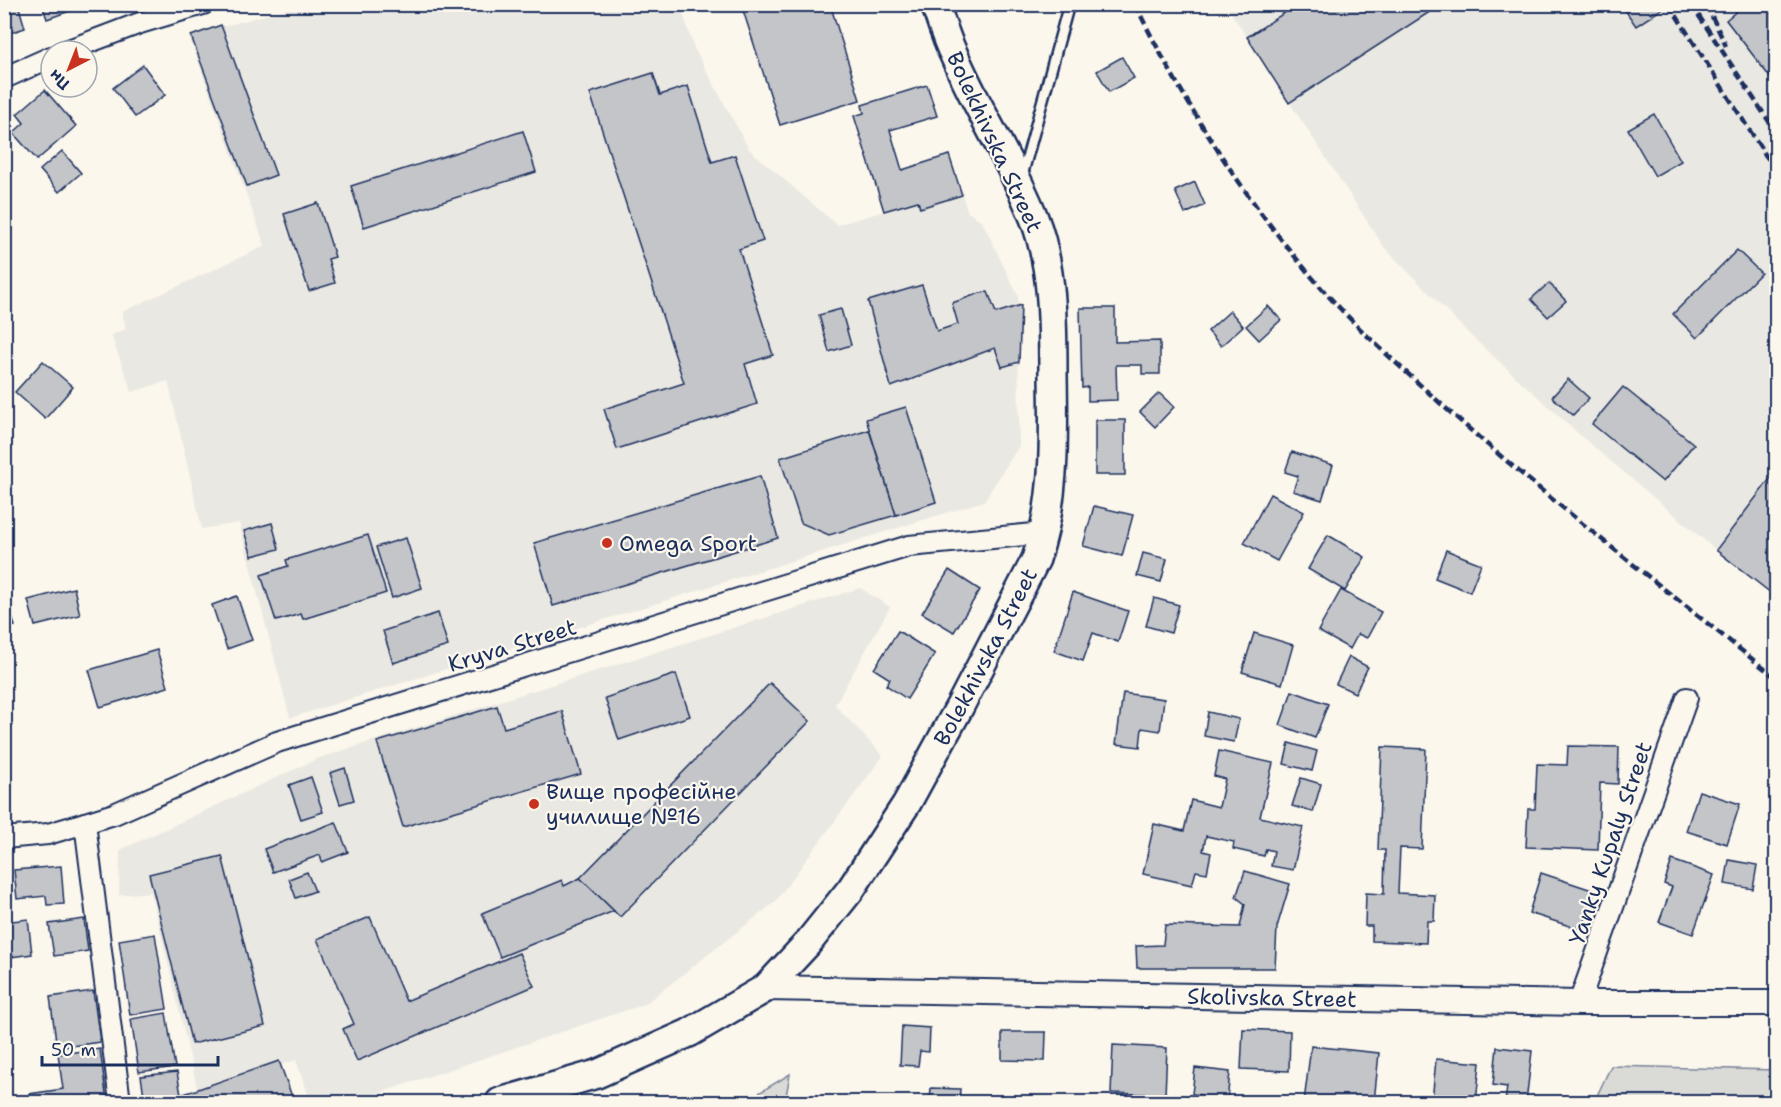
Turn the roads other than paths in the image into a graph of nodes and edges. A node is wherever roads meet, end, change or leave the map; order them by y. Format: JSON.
{"nodes":[{"id":1,"x":203,"y":4,"type":"edge"},
{"id":2,"x":935,"y":4,"type":"edge"},
{"id":3,"x":1069,"y":4,"type":"edge"},
{"id":4,"x":98,"y":39,"type":"edge"},
{"id":5,"x":39,"y":62,"type":"edge"},
{"id":6,"x":4,"y":78,"type":"edge"},
{"id":7,"x":1020,"y":186,"type":"junction"},
{"id":8,"x":1044,"y":533,"type":"junction"},
{"id":9,"x":1687,"y":699,"type":"dead end"},
{"id":10,"x":85,"y":824,"type":"junction"},
{"id":11,"x":4,"y":838,"type":"edge"},
{"id":12,"x":766,"y":988,"type":"junction"},
{"id":13,"x":1579,"y":1003,"type":"junction"},
{"id":14,"x":1776,"y":1003,"type":"edge"},
{"id":15,"x":120,"y":1102,"type":"edge"},
{"id":16,"x":500,"y":1102,"type":"edge"}],
"edges":[{"from":1,"to":4,"type":"street"},
{"from":2,"to":7,"type":"main road","name":"Bolekhivska Street"},
{"from":3,"to":7,"type":"lane"},
{"from":5,"to":6,"type":"street"},
{"from":7,"to":8,"type":"main road","name":"Bolekhivska Street"},
{"from":8,"to":10,"type":"street","name":"Kryva Street"},
{"from":8,"to":12,"type":"main road","name":"Bolekhivska Street"},
{"from":9,"to":13,"type":"street","name":"Yanky Kupaly Street"},
{"from":10,"to":11,"type":"street","name":"Kryva Street"},
{"from":10,"to":15,"type":"street"},
{"from":12,"to":13,"type":"street","name":"Skolivska Street"},
{"from":12,"to":16,"type":"main road","name":"Bolekhivska Street"},
{"from":13,"to":14,"type":"street","name":"Skolivska Street"}]}
